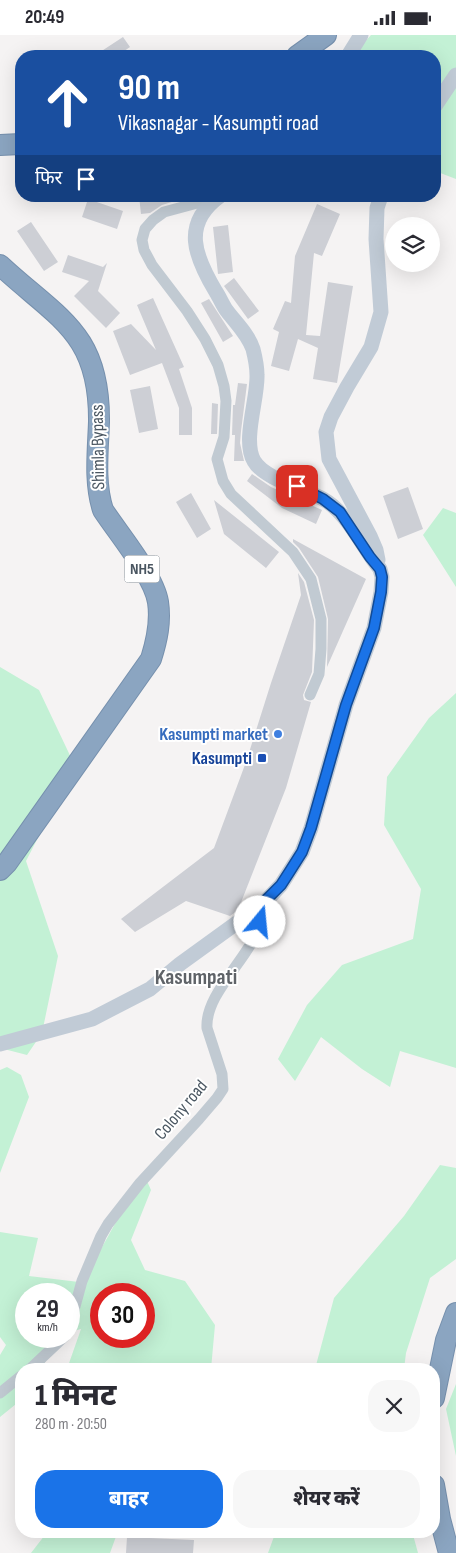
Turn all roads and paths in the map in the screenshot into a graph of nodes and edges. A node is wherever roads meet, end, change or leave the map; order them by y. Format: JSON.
{"nodes":[{"id":1,"x":326,"y":35,"type":"edge"},
{"id":2,"x":361,"y":35,"type":"edge"},
{"id":3,"x":305,"y":50,"type":"edge"},
{"id":4,"x":352,"y":50,"type":"edge"},
{"id":5,"x":456,"y":75,"type":"edge"},
{"id":6,"x":441,"y":97,"type":"edge"},
{"id":7,"x":15,"y":144,"type":"edge"},
{"id":8,"x":0,"y":145,"type":"edge"},
{"id":9,"x":201,"y":202,"type":"edge"},
{"id":10,"x":214,"y":202,"type":"edge"},
{"id":11,"x":379,"y":202,"type":"edge"},
{"id":12,"x":0,"y":265,"type":"edge"},
{"id":13,"x":380,"y":569,"type":"junction"},
{"id":14,"x":310,"y":695,"type":"dead end"},
{"id":15,"x":0,"y":870,"type":"edge"},
{"id":16,"x":263,"y":903,"type":"junction"},
{"id":17,"x":0,"y":1044,"type":"edge"},
{"id":18,"x":80,"y":1288,"type":"edge"},
{"id":19,"x":456,"y":1313,"type":"edge"},
{"id":20,"x":52,"y":1348,"type":"edge"},
{"id":21,"x":36,"y":1363,"type":"edge"},
{"id":22,"x":440,"y":1369,"type":"edge"},
{"id":23,"x":15,"y":1381,"type":"edge"},
{"id":24,"x":0,"y":1393,"type":"edge"},
{"id":25,"x":440,"y":1519,"type":"edge"},
{"id":26,"x":449,"y":1553,"type":"edge"}],
"edges":[{"from":1,"to":3,"type":"highway"},
{"from":2,"to":4,"type":"street"},
{"from":5,"to":6,"type":"street"},
{"from":7,"to":8,"type":"highway"},
{"from":9,"to":14,"type":"street"},
{"from":10,"to":13,"type":"street"},
{"from":11,"to":13,"type":"street"},
{"from":12,"to":15,"type":"highway","name":"Shimla Bypass","number":"NH5"},
{"from":13,"to":16,"type":"street"},
{"from":16,"to":17,"type":"street"},
{"from":16,"to":18,"type":"street","name":"Colony road"},
{"from":19,"to":22,"type":"highway"},
{"from":20,"to":21,"type":"street"},
{"from":23,"to":24,"type":"street"},
{"from":25,"to":26,"type":"highway"}]}
